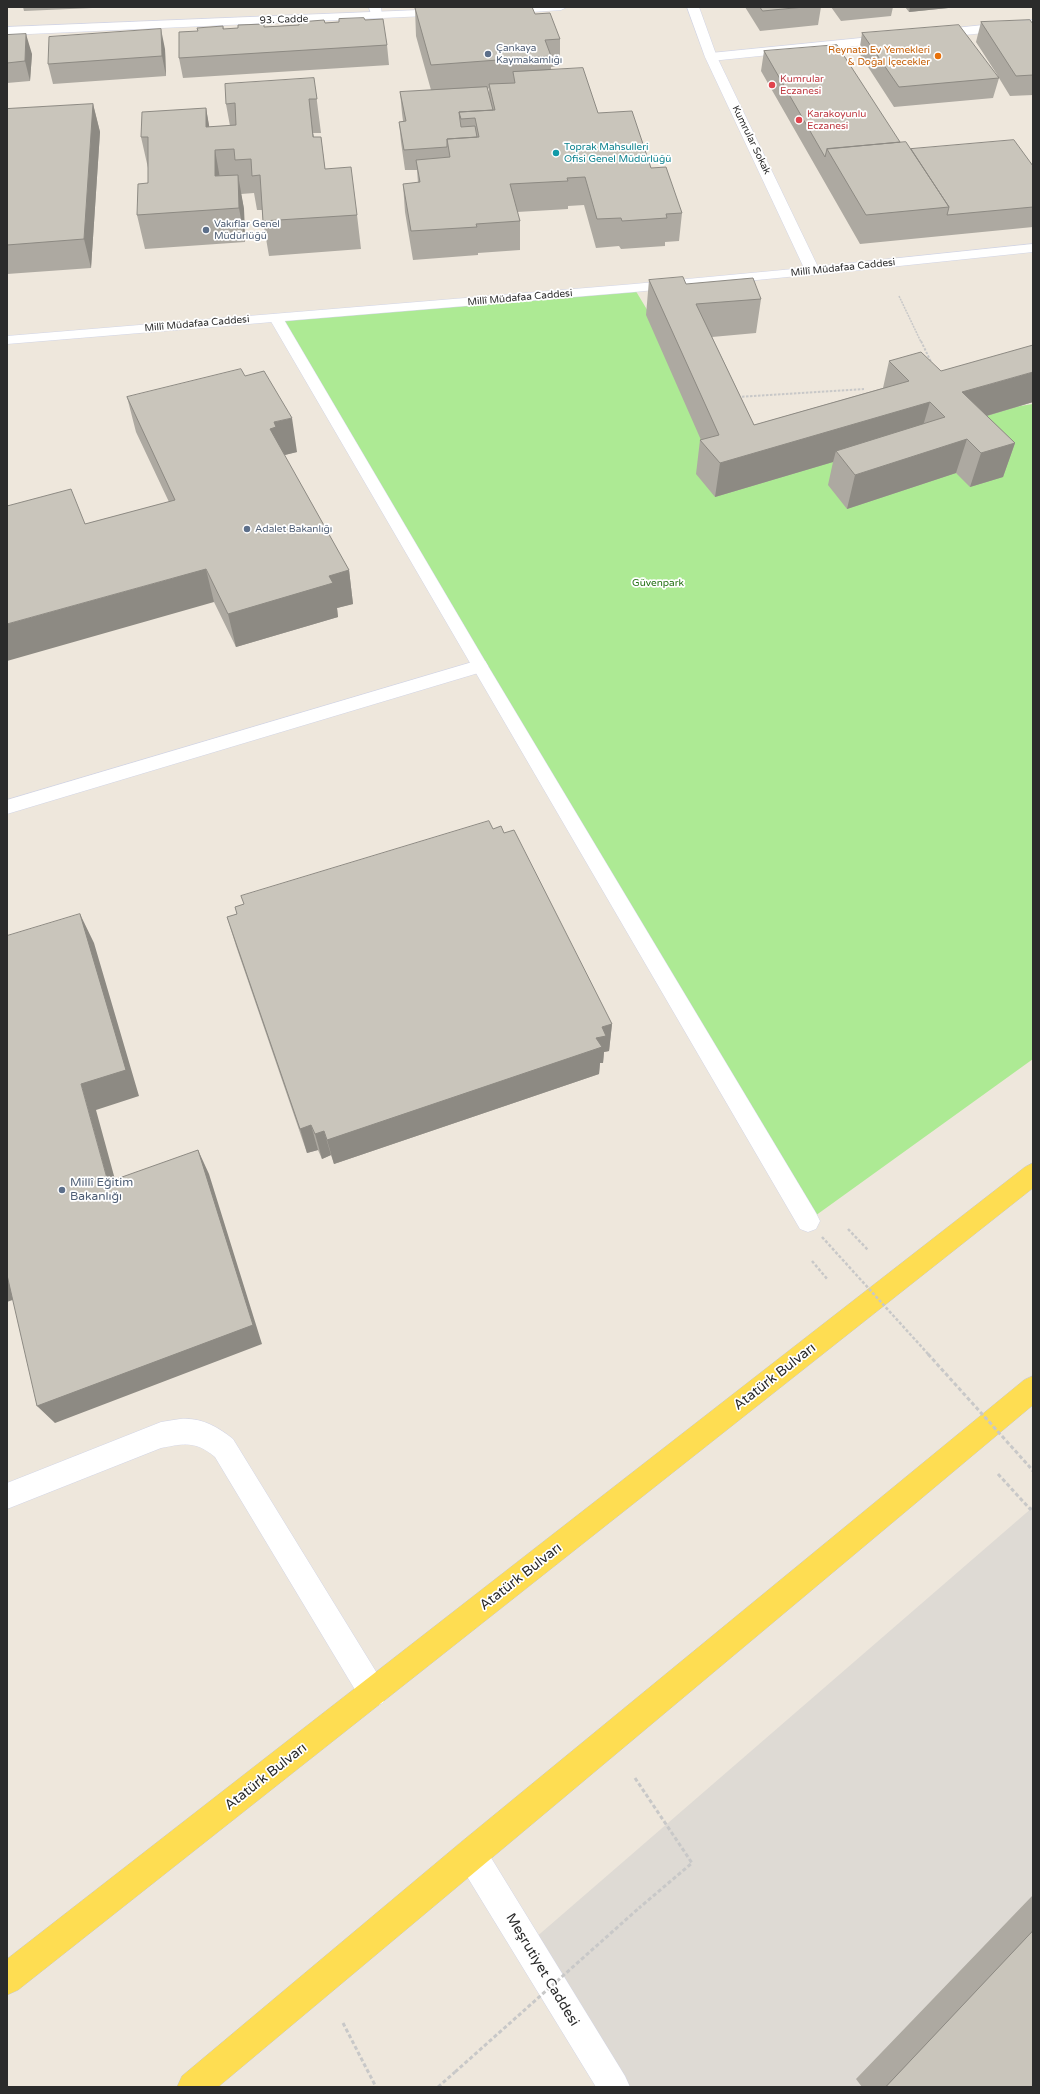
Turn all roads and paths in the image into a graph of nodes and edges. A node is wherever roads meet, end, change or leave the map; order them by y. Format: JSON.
{"nodes":[{"id":1,"x":561,"y":7,"type":"edge"},
{"id":2,"x":693,"y":7,"type":"edge"},
{"id":3,"x":492,"y":10,"type":"edge"},
{"id":4,"x":375,"y":11,"type":"edge"},
{"id":5,"x":453,"y":12,"type":"edge"},
{"id":6,"x":1033,"y":24,"type":"edge"},
{"id":7,"x":7,"y":31,"type":"edge"},
{"id":8,"x":923,"y":35,"type":"edge"},
{"id":9,"x":899,"y":38,"type":"edge"},
{"id":10,"x":711,"y":57,"type":"junction"},
{"id":11,"x":1033,"y":248,"type":"edge"},
{"id":12,"x":883,"y":264,"type":"junction"},
{"id":13,"x":813,"y":271,"type":"junction"},
{"id":14,"x":276,"y":318,"type":"junction"},
{"id":15,"x":7,"y":340,"type":"edge"},
{"id":16,"x":935,"y":369,"type":"edge"},
{"id":17,"x":864,"y":389,"type":"dead end"},
{"id":18,"x":732,"y":398,"type":"edge"},
{"id":19,"x":479,"y":666,"type":"junction"},
{"id":20,"x":7,"y":807,"type":"edge"},
{"id":21,"x":1033,"y":1174,"type":"edge"},
{"id":22,"x":808,"y":1221,"type":"dead end"},
{"id":23,"x":844,"y":1224,"type":"dead end"},
{"id":24,"x":822,"y":1237,"type":"dead end"},
{"id":25,"x":810,"y":1259,"type":"dead end"},
{"id":26,"x":897,"y":1281,"type":"junction"},
{"id":27,"x":857,"y":1313,"type":"junction"},
{"id":28,"x":1033,"y":1389,"type":"edge"},
{"id":29,"x":1033,"y":1471,"type":"edge"},
{"id":30,"x":7,"y":1496,"type":"edge"},
{"id":31,"x":373,"y":1693,"type":"junction"},
{"id":32,"x":610,"y":1739,"type":"junction"},
{"id":33,"x":471,"y":1854,"type":"junction"},
{"id":34,"x":7,"y":1979,"type":"edge"},
{"id":35,"x":320,"y":1980,"type":"junction"},
{"id":36,"x":192,"y":2087,"type":"edge"},
{"id":37,"x":376,"y":2087,"type":"edge"},
{"id":38,"x":438,"y":2087,"type":"edge"},
{"id":39,"x":614,"y":2087,"type":"edge"}],
"edges":[{"from":1,"to":3,"type":"street"},
{"from":2,"to":10,"type":"street","name":"Kumrular Sokak"},
{"from":4,"to":5,"type":"street","name":"93. Cadde"},
{"from":4,"to":7,"type":"street","name":"93. Cadde"},
{"from":6,"to":8,"type":"street"},
{"from":9,"to":10,"type":"street"},
{"from":10,"to":13,"type":"street","name":"Kumrular Sokak"},
{"from":11,"to":12,"type":"street","name":"Millî Müdafaa Caddesi"},
{"from":12,"to":13,"type":"street","name":"Millî Müdafaa Caddesi"},
{"from":12,"to":16,"type":"path"},
{"from":13,"to":14,"type":"street","name":"Millî Müdafaa Caddesi"},
{"from":14,"to":15,"type":"street","name":"Millî Müdafaa Caddesi"},
{"from":14,"to":19,"type":"street"},
{"from":17,"to":18,"type":"path"},
{"from":19,"to":20,"type":"street"},
{"from":19,"to":22,"type":"street"},
{"from":21,"to":26,"type":"main road","name":"Atatürk Bulvarı"},
{"from":23,"to":26,"type":"path"},
{"from":24,"to":29,"type":"path","bridge":true},
{"from":25,"to":27,"type":"path"},
{"from":26,"to":27,"type":"main road","name":"Atatürk Bulvarı"},
{"from":27,"to":31,"type":"main road","name":"Atatürk Bulvarı"},
{"from":28,"to":32,"type":"main road"},
{"from":30,"to":31,"type":"street"},
{"from":31,"to":34,"type":"main road","name":"Atatürk Bulvarı"},
{"from":32,"to":33,"type":"main road"},
{"from":32,"to":38,"type":"path","bridge":true},
{"from":33,"to":35,"type":"main road"},
{"from":33,"to":39,"type":"street","name":"Meşrutiyet Caddesi"},
{"from":35,"to":36,"type":"main road"},
{"from":35,"to":37,"type":"path"}]}
